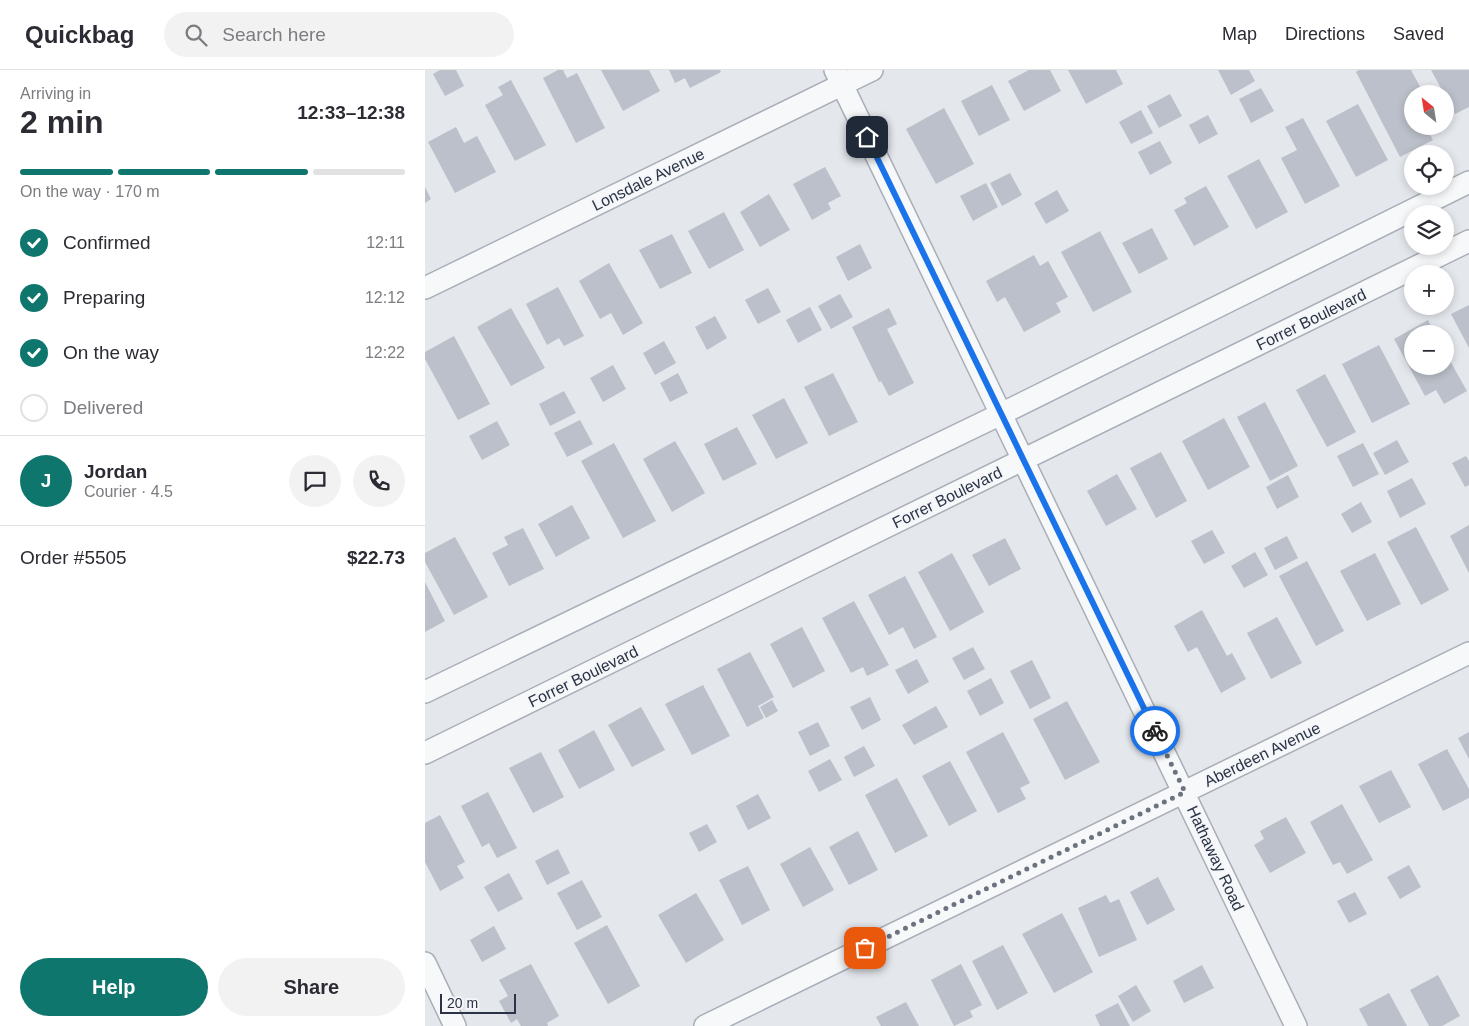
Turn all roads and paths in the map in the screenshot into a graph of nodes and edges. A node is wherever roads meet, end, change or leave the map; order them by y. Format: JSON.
{"nodes":[{"id":1,"x":872,"y":70,"type":"edge"},
{"id":2,"x":838,"y":77,"type":"edge"},
{"id":3,"x":1469,"y":182,"type":"edge"},
{"id":4,"x":1469,"y":241,"type":"edge"},
{"id":5,"x":425,"y":288,"type":"edge"},
{"id":6,"x":1001,"y":414,"type":"junction"},
{"id":7,"x":1023,"y":460,"type":"junction"},
{"id":8,"x":1469,"y":653,"type":"edge"},
{"id":9,"x":425,"y":692,"type":"edge"},
{"id":10,"x":425,"y":753,"type":"edge"},
{"id":11,"x":1185,"y":792,"type":"junction"},
{"id":12,"x":425,"y":963,"type":"edge"},
{"id":13,"x":455,"y":1026,"type":"edge"},
{"id":14,"x":705,"y":1026,"type":"edge"},
{"id":15,"x":1296,"y":1026,"type":"edge"}],
"edges":[{"from":1,"to":2,"type":"street","name":"Lonsdale Avenue"},
{"from":2,"to":5,"type":"street","name":"Lonsdale Avenue"},
{"from":2,"to":6,"type":"street","name":"Hathaway Road"},
{"from":3,"to":6,"type":"street"},
{"from":4,"to":7,"type":"street","name":"Forrer Boulevard"},
{"from":6,"to":7,"type":"street","name":"Hathaway Road"},
{"from":6,"to":9,"type":"street"},
{"from":7,"to":10,"type":"street","name":"Forrer Boulevard"},
{"from":7,"to":11,"type":"street","name":"Hathaway Road"},
{"from":8,"to":11,"type":"street","name":"Aberdeen Avenue"},
{"from":11,"to":14,"type":"street","name":"Aberdeen Avenue"},
{"from":11,"to":15,"type":"street","name":"Hathaway Road"},
{"from":12,"to":13,"type":"street"}]}
